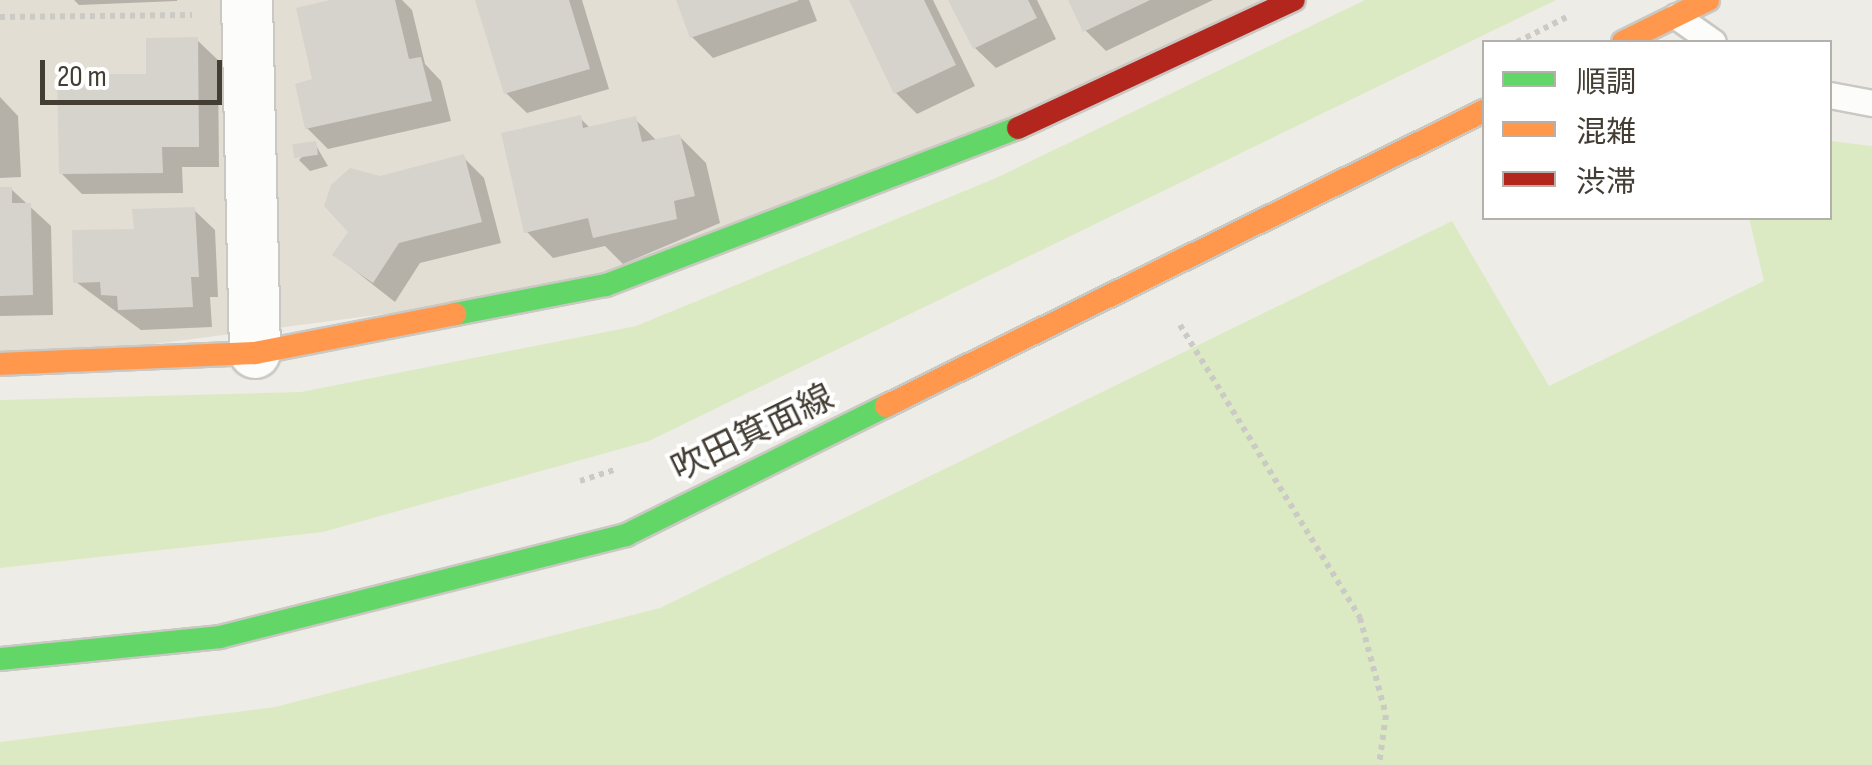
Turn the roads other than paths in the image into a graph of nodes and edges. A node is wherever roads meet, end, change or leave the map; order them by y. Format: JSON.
{"nodes":[{"id":1,"x":1294,"y":0,"type":"edge"},
{"id":2,"x":1708,"y":0,"type":"edge"},
{"id":3,"x":248,"y":7,"type":"edge"},
{"id":4,"x":1676,"y":16,"type":"junction"},
{"id":5,"x":1627,"y":40,"type":"edge"},
{"id":6,"x":1710,"y":40,"type":"edge"},
{"id":7,"x":1832,"y":95,"type":"edge"},
{"id":8,"x":1872,"y":103,"type":"edge"},
{"id":9,"x":1482,"y":112,"type":"edge"},
{"id":10,"x":254,"y":352,"type":"junction"},
{"id":11,"x":0,"y":364,"type":"edge"},
{"id":12,"x":0,"y":659,"type":"edge"}],
"edges":[{"from":1,"to":10,"type":"main road"},
{"from":2,"to":4,"type":"main road"},
{"from":3,"to":10,"type":"street"},
{"from":4,"to":5,"type":"main road"},
{"from":4,"to":6,"type":"lane"},
{"from":7,"to":8,"type":"lane"},
{"from":9,"to":12,"type":"main road","name":"吹田箕面線"},
{"from":10,"to":11,"type":"main road"}]}
